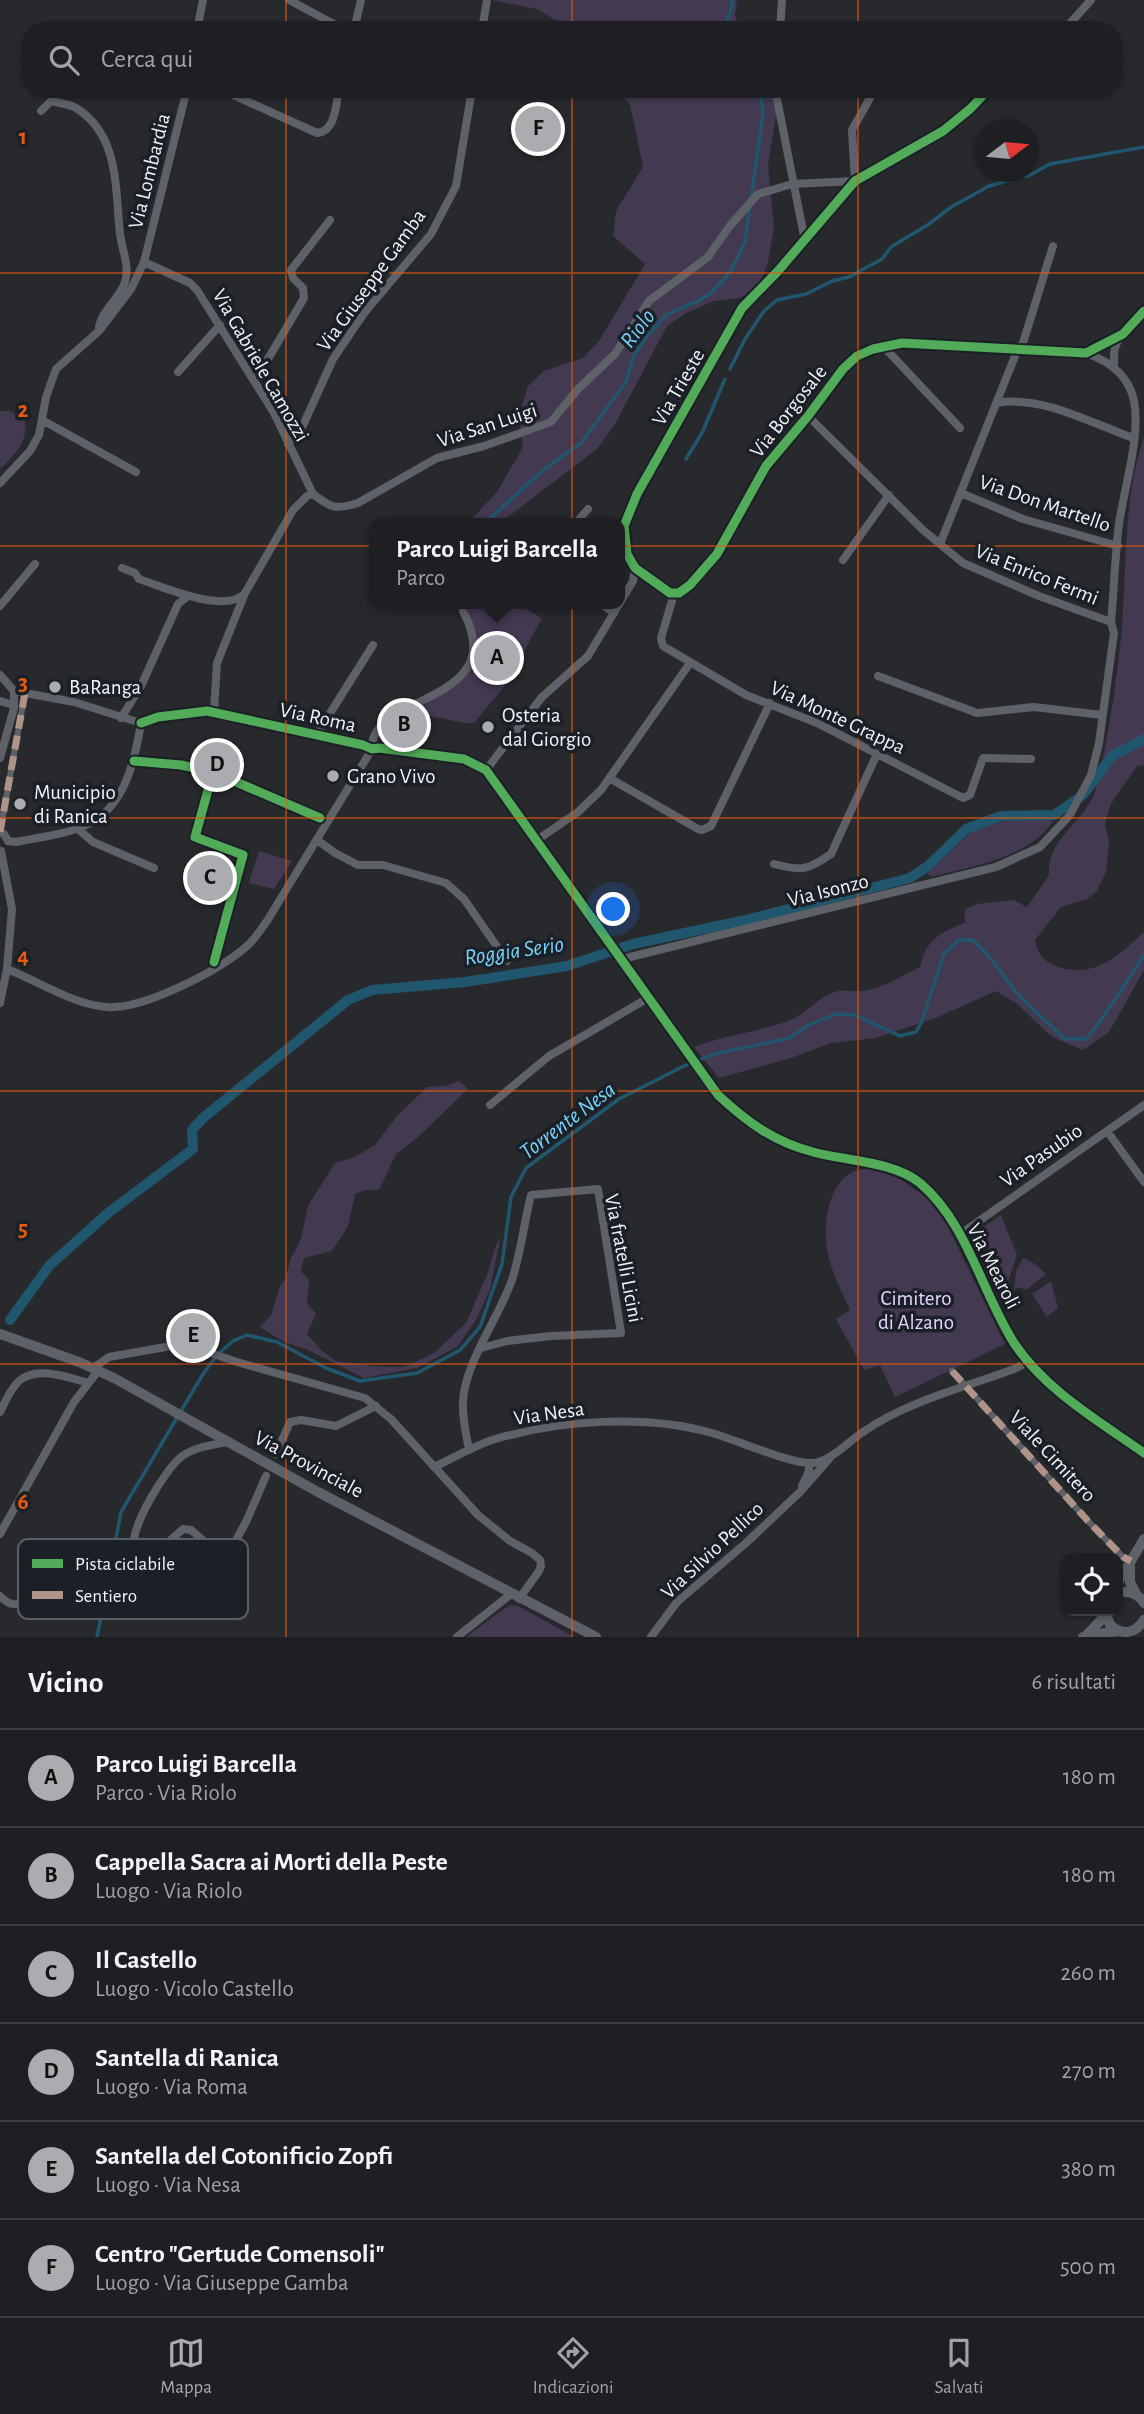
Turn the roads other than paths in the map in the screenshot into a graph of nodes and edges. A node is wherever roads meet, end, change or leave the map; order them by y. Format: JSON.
{"nodes":[{"id":1,"x":203,"y":0,"type":"edge"},
{"id":2,"x":289,"y":0,"type":"edge"},
{"id":3,"x":361,"y":0,"type":"edge"},
{"id":4,"x":487,"y":0,"type":"edge"},
{"id":5,"x":782,"y":0,"type":"edge"},
{"id":6,"x":1091,"y":0,"type":"edge"},
{"id":7,"x":199,"y":21,"type":"edge"},
{"id":8,"x":328,"y":21,"type":"edge"},
{"id":9,"x":356,"y":21,"type":"edge"},
{"id":10,"x":484,"y":21,"type":"edge"},
{"id":11,"x":781,"y":21,"type":"edge"},
{"id":12,"x":1072,"y":21,"type":"edge"},
{"id":13,"x":185,"y":98,"type":"edge"},
{"id":14,"x":240,"y":98,"type":"edge"},
{"id":15,"x":337,"y":98,"type":"edge"},
{"id":16,"x":471,"y":98,"type":"edge"},
{"id":17,"x":777,"y":98,"type":"edge"},
{"id":18,"x":870,"y":98,"type":"edge"},
{"id":19,"x":980,"y":98,"type":"edge"},
{"id":20,"x":41,"y":111,"type":"dead end"},
{"id":21,"x":855,"y":181,"type":"junction"},
{"id":22,"x":792,"y":184,"type":"junction"},
{"id":23,"x":330,"y":220,"type":"dead end"},
{"id":24,"x":805,"y":241,"type":"junction"},
{"id":25,"x":1053,"y":246,"type":"dead end"},
{"id":26,"x":144,"y":262,"type":"junction"},
{"id":27,"x":1144,"y":311,"type":"edge"},
{"id":28,"x":220,"y":325,"type":"junction"},
{"id":29,"x":99,"y":331,"type":"junction"},
{"id":30,"x":1123,"y":334,"type":"junction"},
{"id":31,"x":884,"y":347,"type":"junction"},
{"id":32,"x":1017,"y":351,"type":"junction"},
{"id":33,"x":1086,"y":353,"type":"junction"},
{"id":34,"x":1114,"y":368,"type":"junction"},
{"id":35,"x":178,"y":372,"type":"dead end"},
{"id":36,"x":256,"y":381,"type":"junction"},
{"id":37,"x":997,"y":403,"type":"junction"},
{"id":38,"x":808,"y":416,"type":"junction"},
{"id":39,"x":41,"y":420,"type":"junction"},
{"id":40,"x":960,"y":428,"type":"dead end"},
{"id":41,"x":1133,"y":438,"type":"junction"},
{"id":42,"x":288,"y":444,"type":"junction"},
{"id":43,"x":136,"y":472,"type":"dead end"},
{"id":44,"x":0,"y":483,"type":"edge"},
{"id":45,"x":961,"y":493,"type":"junction"},
{"id":46,"x":313,"y":494,"type":"junction"},
{"id":47,"x":889,"y":495,"type":"junction"},
{"id":48,"x":588,"y":509,"type":"dead end"},
{"id":49,"x":580,"y":518,"type":"edge"},
{"id":50,"x":625,"y":524,"type":"edge"},
{"id":51,"x":625,"y":535,"type":"edge"},
{"id":52,"x":940,"y":544,"type":"junction"},
{"id":53,"x":1118,"y":546,"type":"junction"},
{"id":54,"x":842,"y":560,"type":"dead end"},
{"id":55,"x":35,"y":564,"type":"dead end"},
{"id":56,"x":122,"y":568,"type":"dead end"},
{"id":57,"x":635,"y":568,"type":"junction"},
{"id":58,"x":245,"y":593,"type":"junction"},
{"id":59,"x":625,"y":594,"type":"edge"},
{"id":60,"x":674,"y":594,"type":"junction"},
{"id":61,"x":188,"y":596,"type":"junction"},
{"id":62,"x":229,"y":602,"type":"junction"},
{"id":63,"x":0,"y":606,"type":"edge"},
{"id":64,"x":609,"y":609,"type":"edge"},
{"id":65,"x":616,"y":609,"type":"edge"},
{"id":66,"x":463,"y":611,"type":"dead end"},
{"id":67,"x":614,"y":613,"type":"junction"},
{"id":68,"x":236,"y":617,"type":"junction"},
{"id":69,"x":1111,"y":622,"type":"junction"},
{"id":70,"x":373,"y":645,"type":"dead end"},
{"id":71,"x":690,"y":663,"type":"junction"},
{"id":72,"x":0,"y":675,"type":"edge"},
{"id":73,"x":878,"y":676,"type":"dead end"},
{"id":74,"x":14,"y":691,"type":"junction"},
{"id":75,"x":24,"y":693,"type":"junction"},
{"id":76,"x":0,"y":701,"type":"edge"},
{"id":77,"x":770,"y":704,"type":"junction"},
{"id":78,"x":14,"y":705,"type":"junction"},
{"id":79,"x":214,"y":712,"type":"junction"},
{"id":80,"x":1101,"y":715,"type":"junction"},
{"id":81,"x":121,"y":718,"type":"junction"},
{"id":82,"x":141,"y":723,"type":"junction"},
{"id":83,"x":317,"y":734,"type":"junction"},
{"id":84,"x":372,"y":749,"type":"junction"},
{"id":85,"x":877,"y":754,"type":"junction"},
{"id":86,"x":0,"y":758,"type":"edge"},
{"id":87,"x":1031,"y":759,"type":"dead end"},
{"id":88,"x":486,"y":770,"type":"junction"},
{"id":89,"x":611,"y":779,"type":"junction"},
{"id":90,"x":78,"y":828,"type":"junction"},
{"id":91,"x":0,"y":832,"type":"edge"},
{"id":92,"x":317,"y":840,"type":"junction"},
{"id":93,"x":537,"y":840,"type":"junction"},
{"id":94,"x":8,"y":841,"type":"junction"},
{"id":95,"x":1,"y":851,"type":"edge"},
{"id":96,"x":774,"y":864,"type":"dead end"},
{"id":97,"x":154,"y":868,"type":"dead end"},
{"id":98,"x":622,"y":959,"type":"junction"},
{"id":99,"x":508,"y":961,"type":"dead end"},
{"id":100,"x":7,"y":969,"type":"junction"},
{"id":101,"x":648,"y":998,"type":"junction"},
{"id":102,"x":0,"y":1003,"type":"edge"},
{"id":103,"x":490,"y":1105,"type":"dead end"},
{"id":104,"x":1144,"y":1105,"type":"edge"},
{"id":105,"x":1107,"y":1131,"type":"junction"},
{"id":106,"x":1144,"y":1182,"type":"edge"},
{"id":107,"x":960,"y":1234,"type":"junction"},
{"id":108,"x":0,"y":1334,"type":"edge"},
{"id":109,"x":481,"y":1348,"type":"junction"},
{"id":110,"x":1028,"y":1362,"type":"junction"},
{"id":111,"x":95,"y":1370,"type":"junction"},
{"id":112,"x":952,"y":1371,"type":"dead end"},
{"id":113,"x":88,"y":1383,"type":"junction"},
{"id":114,"x":965,"y":1386,"type":"junction"},
{"id":115,"x":376,"y":1406,"type":"junction"},
{"id":116,"x":0,"y":1412,"type":"edge"},
{"id":117,"x":228,"y":1442,"type":"junction"},
{"id":118,"x":470,"y":1450,"type":"junction"},
{"id":119,"x":1144,"y":1453,"type":"edge"},
{"id":120,"x":276,"y":1454,"type":"dead end"},
{"id":121,"x":829,"y":1458,"type":"junction"},
{"id":122,"x":809,"y":1463,"type":"junction"},
{"id":123,"x":434,"y":1468,"type":"junction"},
{"id":124,"x":266,"y":1476,"type":"dead end"},
{"id":125,"x":800,"y":1492,"type":"junction"},
{"id":126,"x":0,"y":1534,"type":"edge"},
{"id":127,"x":135,"y":1539,"type":"edge"},
{"id":128,"x":172,"y":1539,"type":"edge"},
{"id":129,"x":201,"y":1539,"type":"edge"},
{"id":130,"x":237,"y":1539,"type":"edge"},
{"id":131,"x":1144,"y":1539,"type":"edge"},
{"id":132,"x":1131,"y":1562,"type":"junction"},
{"id":133,"x":1123,"y":1575,"type":"edge"},
{"id":134,"x":1123,"y":1592,"type":"edge"},
{"id":135,"x":1136,"y":1594,"type":"junction"},
{"id":136,"x":0,"y":1596,"type":"edge"},
{"id":137,"x":515,"y":1597,"type":"junction"},
{"id":138,"x":18,"y":1604,"type":"edge"},
{"id":139,"x":1144,"y":1604,"type":"edge"},
{"id":140,"x":1103,"y":1616,"type":"edge"},
{"id":141,"x":1106,"y":1616,"type":"edge"},
{"id":142,"x":1143,"y":1624,"type":"edge"},
{"id":143,"x":1118,"y":1631,"type":"junction"},
{"id":144,"x":457,"y":1637,"type":"edge"},
{"id":145,"x":596,"y":1637,"type":"edge"},
{"id":146,"x":651,"y":1637,"type":"edge"},
{"id":147,"x":1084,"y":1637,"type":"edge"}],
"edges":[{"from":1,"to":7,"type":"street"},
{"from":2,"to":8,"type":"street"},
{"from":3,"to":9,"type":"street"},
{"from":4,"to":10,"type":"street"},
{"from":5,"to":11,"type":"street"},
{"from":6,"to":12,"type":"street"},
{"from":13,"to":26,"type":"street","name":"Via Lombardia"},
{"from":14,"to":15,"type":"street"},
{"from":16,"to":42,"type":"street","name":"Via Giuseppe Gamba"},
{"from":17,"to":22,"type":"street"},
{"from":18,"to":21,"type":"street"},
{"from":19,"to":21,"type":"street"},
{"from":20,"to":29,"type":"street"},
{"from":21,"to":22,"type":"street","name":"Via San Luigi"},
{"from":21,"to":24,"type":"street","name":"Via Trieste"},
{"from":22,"to":24,"type":"street"},
{"from":22,"to":46,"type":"street","name":"Via San Luigi"},
{"from":23,"to":36,"type":"street"},
{"from":24,"to":50,"type":"street","name":"Via Trieste"},
{"from":25,"to":32,"type":"street","name":"Via Don Martello"},
{"from":26,"to":28,"type":"street","name":"Via Gabriele Camozzi"},
{"from":26,"to":29,"type":"street","name":"Via Lombardia"},
{"from":27,"to":30,"type":"street","name":"Via Borgosale"},
{"from":28,"to":35,"type":"street"},
{"from":28,"to":36,"type":"street","name":"Via Gabriele Camozzi"},
{"from":29,"to":39,"type":"street"},
{"from":30,"to":33,"type":"street","name":"Via Borgosale"},
{"from":30,"to":34,"type":"street","name":"Via Borgosale"},
{"from":31,"to":32,"type":"street","name":"Via Borgosale"},
{"from":31,"to":38,"type":"street","name":"Via Borgosale"},
{"from":31,"to":40,"type":"street"},
{"from":32,"to":33,"type":"street","name":"Via Borgosale"},
{"from":32,"to":37,"type":"street","name":"Via Don Martello"},
{"from":33,"to":34,"type":"street"},
{"from":34,"to":41,"type":"street"},
{"from":36,"to":42,"type":"street","name":"Via Gabriele Camozzi"},
{"from":37,"to":41,"type":"street"},
{"from":37,"to":45,"type":"street","name":"Via Don Martello"},
{"from":38,"to":47,"type":"street","name":"Via Enrico Fermi"},
{"from":38,"to":60,"type":"street","name":"Via Borgosale"},
{"from":39,"to":43,"type":"street"},
{"from":39,"to":44,"type":"street"},
{"from":41,"to":53,"type":"street"},
{"from":42,"to":46,"type":"street","name":"Via Gabriele Camozzi"},
{"from":45,"to":52,"type":"street","name":"Via Don Martello"},
{"from":45,"to":53,"type":"street","name":"Via Don Martello"},
{"from":46,"to":58,"type":"street"},
{"from":47,"to":52,"type":"street","name":"Via Enrico Fermi"},
{"from":47,"to":54,"type":"street"},
{"from":48,"to":49,"type":"street"},
{"from":51,"to":57,"type":"street","name":"Via Trieste"},
{"from":52,"to":69,"type":"street","name":"Via Enrico Fermi"},
{"from":53,"to":69,"type":"street"},
{"from":55,"to":63,"type":"street"},
{"from":56,"to":61,"type":"street"},
{"from":57,"to":59,"type":"street"},
{"from":57,"to":60,"type":"street"},
{"from":58,"to":62,"type":"street"},
{"from":58,"to":68,"type":"street"},
{"from":60,"to":71,"type":"street","name":"Via Monte Grappa"},
{"from":61,"to":62,"type":"street"},
{"from":61,"to":81,"type":"street"},
{"from":62,"to":68,"type":"street"},
{"from":64,"to":67,"type":"street"},
{"from":65,"to":67,"type":"street"},
{"from":66,"to":84,"type":"street"},
{"from":67,"to":88,"type":"street"},
{"from":68,"to":79,"type":"street"},
{"from":69,"to":80,"type":"street","name":"Via Enrico Fermi"},
{"from":70,"to":83,"type":"street"},
{"from":71,"to":77,"type":"street","name":"Via Monte Grappa"},
{"from":71,"to":89,"type":"street"},
{"from":72,"to":74,"type":"street"},
{"from":73,"to":80,"type":"street"},
{"from":74,"to":75,"type":"street"},
{"from":74,"to":78,"type":"street"},
{"from":75,"to":81,"type":"street"},
{"from":75,"to":91,"type":"street"},
{"from":76,"to":78,"type":"street"},
{"from":77,"to":85,"type":"street","name":"Via Monte Grappa"},
{"from":77,"to":89,"type":"street"},
{"from":78,"to":86,"type":"street"},
{"from":79,"to":82,"type":"street","name":"Via Roma"},
{"from":79,"to":83,"type":"street","name":"Via Roma"},
{"from":80,"to":98,"type":"street","name":"Via Isonzo"},
{"from":81,"to":82,"type":"street"},
{"from":82,"to":90,"type":"street"},
{"from":83,"to":84,"type":"street","name":"Via Roma"},
{"from":84,"to":88,"type":"street","name":"Via Roma"},
{"from":84,"to":92,"type":"street"},
{"from":85,"to":87,"type":"street","name":"Via Monte Grappa"},
{"from":85,"to":96,"type":"street"},
{"from":88,"to":93,"type":"street","name":"Via Mearoli"},
{"from":89,"to":93,"type":"street"},
{"from":90,"to":94,"type":"street"},
{"from":90,"to":97,"type":"street"},
{"from":91,"to":94,"type":"street"},
{"from":92,"to":99,"type":"street"},
{"from":92,"to":100,"type":"street"},
{"from":93,"to":98,"type":"street","name":"Via Mearoli"},
{"from":94,"to":95,"type":"street"},
{"from":95,"to":100,"type":"street"},
{"from":98,"to":101,"type":"street","name":"Via Mearoli"},
{"from":100,"to":102,"type":"street"},
{"from":101,"to":103,"type":"street"},
{"from":101,"to":107,"type":"street","name":"Via Mearoli"},
{"from":104,"to":105,"type":"street","name":"Via Pasubio"},
{"from":105,"to":106,"type":"street"},
{"from":105,"to":107,"type":"street","name":"Via Pasubio"},
{"from":107,"to":110,"type":"street","name":"Via Mearoli"},
{"from":108,"to":111,"type":"street","name":"Via Provinciale"},
{"from":109,"to":109,"type":"street","name":"Via fratelli Licini"},
{"from":109,"to":118,"type":"street","name":"Via fratelli Licini"},
{"from":110,"to":114,"type":"street","name":"Via Nesa"},
{"from":110,"to":119,"type":"street","name":"Via Mearoli"},
{"from":111,"to":113,"type":"street"},
{"from":111,"to":115,"type":"street"},
{"from":111,"to":117,"type":"street","name":"Via Provinciale"},
{"from":112,"to":114,"type":"street","name":"Viale Cimitero"},
{"from":113,"to":116,"type":"street"},
{"from":113,"to":126,"type":"street"},
{"from":114,"to":121,"type":"street","name":"Via Nesa"},
{"from":114,"to":132,"type":"street","name":"Viale Cimitero"},
{"from":115,"to":120,"type":"street"},
{"from":115,"to":123,"type":"street"},
{"from":117,"to":127,"type":"street"},
{"from":117,"to":137,"type":"street","name":"Via Provinciale"},
{"from":118,"to":122,"type":"street","name":"Via Nesa"},
{"from":118,"to":123,"type":"street","name":"Via Nesa"},
{"from":121,"to":122,"type":"street","name":"Via Nesa"},
{"from":121,"to":125,"type":"street","name":"Via Silvio Pellico"},
{"from":122,"to":125,"type":"street","name":"Via Silvio Pellico"},
{"from":123,"to":137,"type":"street"},
{"from":124,"to":130,"type":"street"},
{"from":125,"to":146,"type":"street","name":"Via Silvio Pellico"},
{"from":128,"to":129,"type":"street"},
{"from":131,"to":132,"type":"street"},
{"from":132,"to":133,"type":"street"},
{"from":132,"to":135,"type":"street"},
{"from":134,"to":135,"type":"street"},
{"from":135,"to":139,"type":"street"},
{"from":136,"to":138,"type":"street"},
{"from":137,"to":144,"type":"street"},
{"from":137,"to":145,"type":"street","name":"Via Provinciale"},
{"from":140,"to":147,"type":"street"},
{"from":141,"to":143,"type":"street"},
{"from":142,"to":143,"type":"street"},
{"from":143,"to":147,"type":"street"}]}
